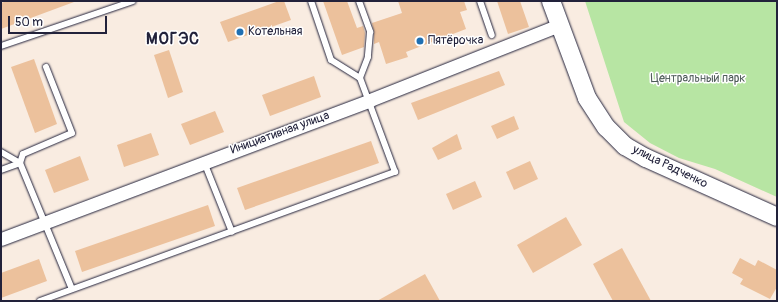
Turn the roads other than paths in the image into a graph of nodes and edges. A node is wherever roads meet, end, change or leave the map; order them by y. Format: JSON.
{"nodes":[{"id":1,"x":133,"y":1,"type":"edge"},
{"id":2,"x":311,"y":1,"type":"edge"},
{"id":3,"x":360,"y":1,"type":"edge"},
{"id":4,"x":480,"y":1,"type":"edge"},
{"id":5,"x":551,"y":1,"type":"edge"},
{"id":6,"x":559,"y":25,"type":"junction"},
{"id":7,"x":492,"y":35,"type":"dead end"},
{"id":8,"x":1,"y":46,"type":"edge"},
{"id":9,"x":46,"y":67,"type":"dead end"},
{"id":10,"x":360,"y":78,"type":"junction"},
{"id":11,"x":370,"y":100,"type":"junction"},
{"id":12,"x":1,"y":152,"type":"edge"},
{"id":13,"x":204,"y":162,"type":"junction"},
{"id":14,"x":20,"y":163,"type":"junction"},
{"id":15,"x":1,"y":170,"type":"edge"},
{"id":16,"x":777,"y":217,"type":"edge"},
{"id":17,"x":44,"y":223,"type":"junction"},
{"id":18,"x":232,"y":232,"type":"junction"},
{"id":19,"x":1,"y":239,"type":"edge"},
{"id":20,"x":72,"y":289,"type":"junction"},
{"id":21,"x":40,"y":301,"type":"edge"}],
"edges":[{"from":1,"to":8,"type":"lane"},
{"from":2,"to":10,"type":"lane"},
{"from":3,"to":10,"type":"lane"},
{"from":4,"to":7,"type":"lane"},
{"from":5,"to":6,"type":"street","name":"улица Радченко"},
{"from":6,"to":11,"type":"street","name":"Инициативная улица"},
{"from":6,"to":16,"type":"street","name":"улица Радченко"},
{"from":9,"to":14,"type":"lane"},
{"from":10,"to":11,"type":"lane"},
{"from":11,"to":13,"type":"street","name":"Инициативная улица"},
{"from":11,"to":18,"type":"lane"},
{"from":12,"to":14,"type":"lane"},
{"from":13,"to":17,"type":"street","name":"Инициативная улица"},
{"from":13,"to":18,"type":"lane"},
{"from":14,"to":15,"type":"lane"},
{"from":14,"to":17,"type":"lane"},
{"from":17,"to":19,"type":"street","name":"Инициативная улица"},
{"from":17,"to":20,"type":"lane"},
{"from":18,"to":20,"type":"lane"},
{"from":20,"to":21,"type":"lane"}]}
